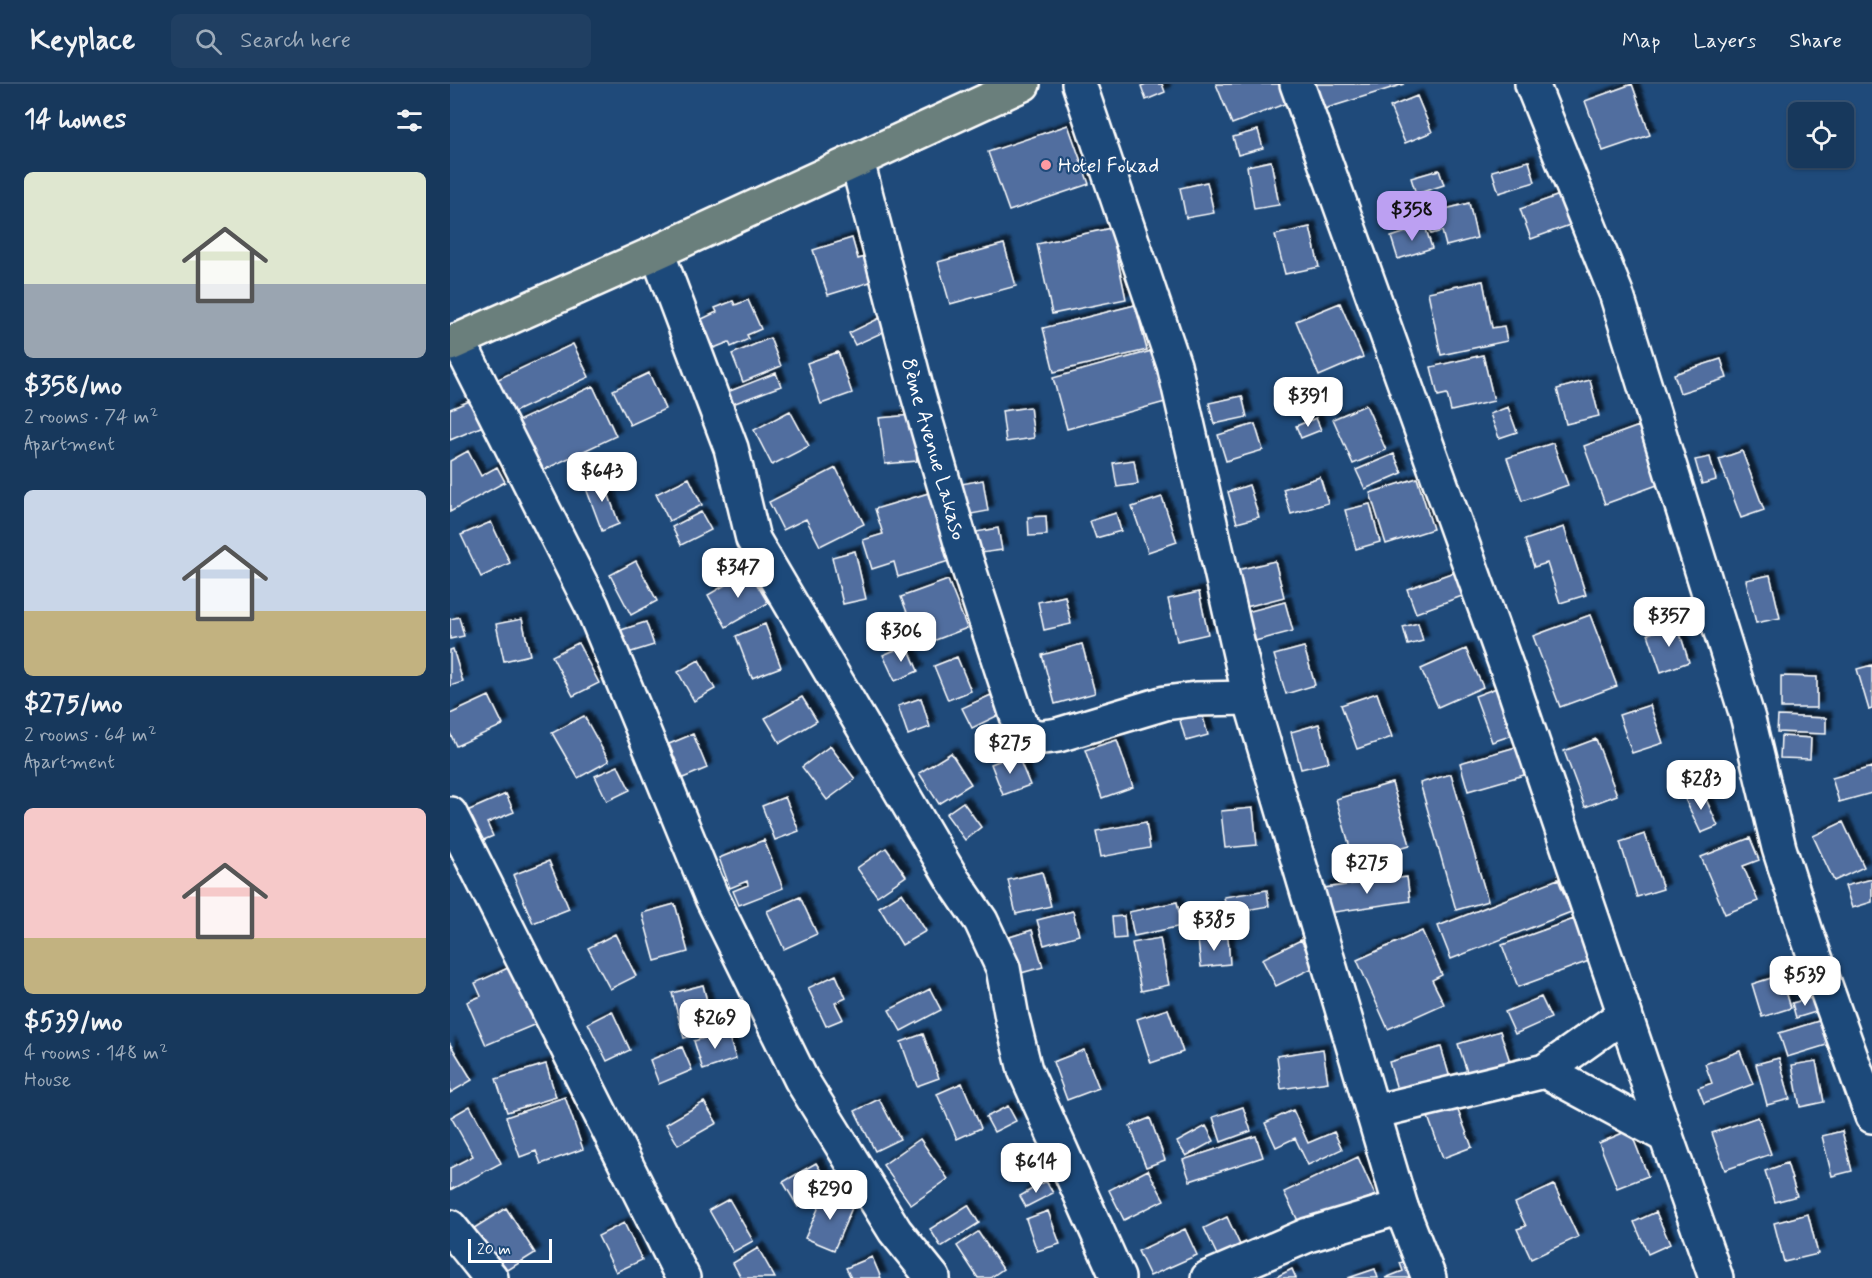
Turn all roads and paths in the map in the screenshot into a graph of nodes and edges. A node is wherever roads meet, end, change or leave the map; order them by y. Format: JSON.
{"nodes":[{"id":1,"x":1023,"y":84,"type":"edge"},
{"id":2,"x":1079,"y":84,"type":"edge"},
{"id":3,"x":1297,"y":84,"type":"edge"},
{"id":4,"x":1532,"y":84,"type":"edge"},
{"id":5,"x":858,"y":160,"type":"junction"},
{"id":6,"x":657,"y":252,"type":"junction"},
{"id":7,"x":454,"y":342,"type":"edge"},
{"id":8,"x":1250,"y":698,"type":"junction"},
{"id":9,"x":450,"y":814,"type":"edge"},
{"id":10,"x":1625,"y":1014,"type":"junction"},
{"id":11,"x":1545,"y":1071,"type":"junction"},
{"id":12,"x":1372,"y":1112,"type":"junction"},
{"id":13,"x":1872,"y":1116,"type":"edge"},
{"id":14,"x":1666,"y":1136,"type":"junction"},
{"id":15,"x":1401,"y":1207,"type":"junction"},
{"id":16,"x":450,"y":1227,"type":"edge"},
{"id":17,"x":491,"y":1278,"type":"edge"},
{"id":18,"x":683,"y":1278,"type":"edge"},
{"id":19,"x":933,"y":1278,"type":"edge"},
{"id":20,"x":1118,"y":1278,"type":"edge"},
{"id":21,"x":1208,"y":1278,"type":"edge"},
{"id":22,"x":1429,"y":1278,"type":"edge"},
{"id":23,"x":1716,"y":1278,"type":"edge"}],
"edges":[{"from":1,"to":5,"type":"highway"},
{"from":2,"to":8,"type":"street"},
{"from":3,"to":10,"type":"street"},
{"from":4,"to":13,"type":"street"},
{"from":5,"to":6,"type":"highway"},
{"from":5,"to":8,"type":"street","name":"8ème Avenue Lakaso"},
{"from":6,"to":7,"type":"highway"},
{"from":6,"to":20,"type":"street"},
{"from":7,"to":19,"type":"street"},
{"from":8,"to":12,"type":"street"},
{"from":9,"to":18,"type":"street"},
{"from":10,"to":11,"type":"street"},
{"from":10,"to":14,"type":"street"},
{"from":11,"to":12,"type":"street"},
{"from":11,"to":14,"type":"street"},
{"from":12,"to":15,"type":"street"},
{"from":14,"to":23,"type":"street"},
{"from":15,"to":21,"type":"street"},
{"from":15,"to":22,"type":"street"},
{"from":16,"to":17,"type":"street"}]}
